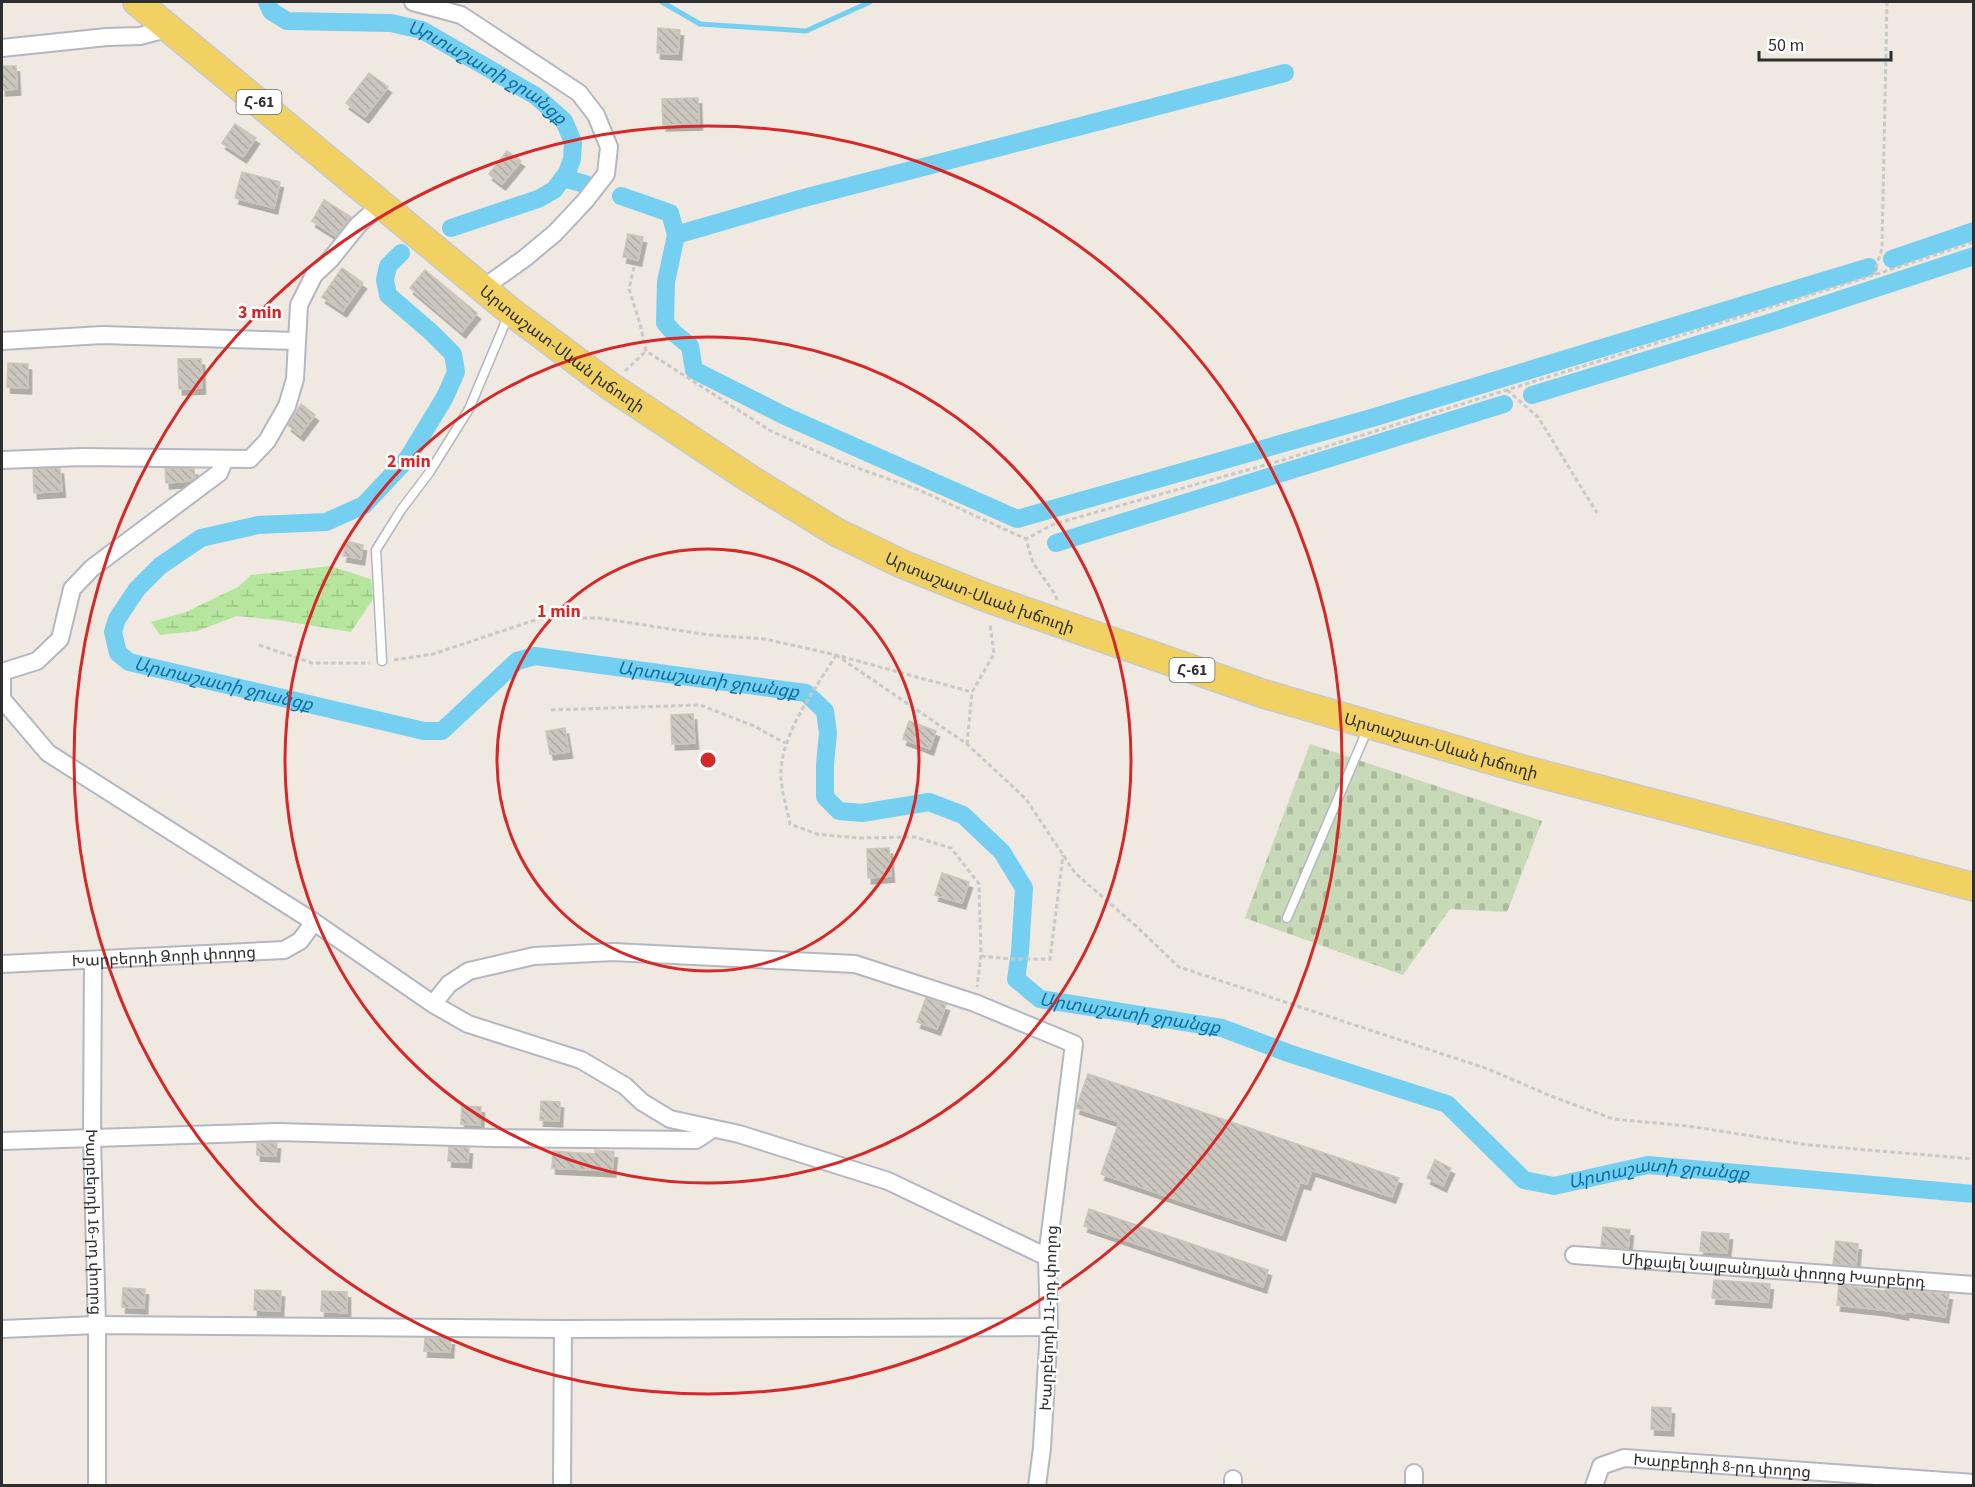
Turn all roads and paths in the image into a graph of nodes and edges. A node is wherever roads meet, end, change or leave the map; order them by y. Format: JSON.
{"nodes":[{"id":1,"x":137,"y":2,"type":"edge"},
{"id":2,"x":413,"y":2,"type":"edge"},
{"id":3,"x":1887,"y":2,"type":"edge"},
{"id":4,"x":170,"y":28,"type":"junction"},
{"id":5,"x":2,"y":48,"type":"edge"},
{"id":6,"x":382,"y":204,"type":"junction"},
{"id":7,"x":1974,"y":242,"type":"edge"},
{"id":8,"x":634,"y":267,"type":"dead end"},
{"id":9,"x":1875,"y":275,"type":"junction"},
{"id":10,"x":483,"y":288,"type":"junction"},
{"id":11,"x":510,"y":310,"type":"junction"},
{"id":12,"x":2,"y":341,"type":"edge"},
{"id":13,"x":296,"y":341,"type":"junction"},
{"id":14,"x":646,"y":351,"type":"junction"},
{"id":15,"x":609,"y":386,"type":"junction"},
{"id":16,"x":1507,"y":390,"type":"junction"},
{"id":17,"x":225,"y":459,"type":"junction"},
{"id":18,"x":2,"y":460,"type":"edge"},
{"id":19,"x":1597,"y":513,"type":"dead end"},
{"id":20,"x":1026,"y":539,"type":"junction"},
{"id":21,"x":987,"y":598,"type":"junction"},
{"id":22,"x":1063,"y":624,"type":"junction"},
{"id":23,"x":259,"y":645,"type":"dead end"},
{"id":24,"x":836,"y":655,"type":"junction"},
{"id":25,"x":382,"y":662,"type":"junction"},
{"id":26,"x":2,"y":672,"type":"edge"},
{"id":27,"x":972,"y":692,"type":"junction"},
{"id":28,"x":551,"y":710,"type":"dead end"},
{"id":29,"x":1370,"y":725,"type":"junction"},
{"id":30,"x":785,"y":743,"type":"junction"},
{"id":31,"x":967,"y":744,"type":"junction"},
{"id":32,"x":1063,"y":854,"type":"junction"},
{"id":33,"x":1974,"y":887,"type":"edge"},
{"id":34,"x":1287,"y":918,"type":"dead end"},
{"id":35,"x":314,"y":922,"type":"junction"},
{"id":36,"x":981,"y":956,"type":"junction"},
{"id":37,"x":93,"y":960,"type":"junction"},
{"id":38,"x":2,"y":964,"type":"edge"},
{"id":39,"x":975,"y":1003,"type":"junction"},
{"id":40,"x":433,"y":1004,"type":"junction"},
{"id":41,"x":711,"y":1130,"type":"junction"},
{"id":42,"x":92,"y":1138,"type":"junction"},
{"id":43,"x":2,"y":1141,"type":"edge"},
{"id":44,"x":1974,"y":1159,"type":"edge"},
{"id":45,"x":1574,"y":1255,"type":"dead end"},
{"id":46,"x":1047,"y":1257,"type":"junction"},
{"id":47,"x":1974,"y":1285,"type":"edge"},
{"id":48,"x":98,"y":1325,"type":"junction"},
{"id":49,"x":1049,"y":1327,"type":"junction"},
{"id":50,"x":2,"y":1329,"type":"edge"},
{"id":51,"x":563,"y":1329,"type":"junction"},
{"id":52,"x":1809,"y":1478,"type":"edge"},
{"id":53,"x":1974,"y":1483,"type":"edge"},
{"id":54,"x":97,"y":1485,"type":"edge"},
{"id":55,"x":562,"y":1485,"type":"edge"},
{"id":56,"x":1037,"y":1485,"type":"edge"},
{"id":57,"x":1594,"y":1485,"type":"edge"}],
"edges":[{"from":1,"to":4,"type":"main road","name":"Արտաշատ-Սևան խճուղի","number":"Հ-61"},
{"from":2,"to":10,"type":"street"},
{"from":3,"to":9,"type":"path"},
{"from":4,"to":5,"type":"street"},
{"from":4,"to":6,"type":"main road","name":"Արտաշատ-Սևան խճուղի","number":"Հ-61"},
{"from":6,"to":10,"type":"main road","name":"Արտաշատ-Սևան խճուղի","number":"Հ-61"},
{"from":6,"to":13,"type":"street"},
{"from":7,"to":9,"type":"path"},
{"from":8,"to":14,"type":"path"},
{"from":9,"to":16,"type":"path"},
{"from":10,"to":11,"type":"main road","name":"Արտաշատ-Սևան խճուղի","number":"Հ-61"},
{"from":11,"to":15,"type":"main road","name":"Արտաշատ-Սևան խճուղի","number":"Հ-61"},
{"from":11,"to":25,"type":"lane"},
{"from":12,"to":13,"type":"street"},
{"from":13,"to":17,"type":"street"},
{"from":14,"to":15,"type":"path"},
{"from":14,"to":20,"type":"path"},
{"from":15,"to":21,"type":"main road","name":"Արտաշատ-Սևան խճուղի","number":"Հ-61"},
{"from":16,"to":19,"type":"path"},
{"from":16,"to":20,"type":"path"},
{"from":17,"to":18,"type":"street"},
{"from":17,"to":26,"type":"street"},
{"from":20,"to":22,"type":"path"},
{"from":21,"to":22,"type":"main road","name":"Արտաշատ-Սևան խճուղի","number":"Հ-61"},
{"from":21,"to":27,"type":"path"},
{"from":22,"to":29,"type":"main road","name":"Արտաշատ-Սևան խճուղի","number":"Հ-61"},
{"from":23,"to":25,"type":"path"},
{"from":24,"to":25,"type":"path"},
{"from":24,"to":27,"type":"path"},
{"from":24,"to":30,"type":"path"},
{"from":24,"to":31,"type":"path"},
{"from":26,"to":35,"type":"street"},
{"from":27,"to":31,"type":"path"},
{"from":28,"to":30,"type":"path"},
{"from":29,"to":33,"type":"main road","name":"Արտաշատ-Սևան խճուղի","number":"Հ-61"},
{"from":29,"to":34,"type":"lane"},
{"from":30,"to":36,"type":"path"},
{"from":31,"to":32,"type":"path"},
{"from":32,"to":36,"type":"path"},
{"from":32,"to":44,"type":"path"},
{"from":35,"to":37,"type":"street","name":"Խարբերդի Ձորի փողոց"},
{"from":35,"to":40,"type":"street"},
{"from":36,"to":39,"type":"path"},
{"from":37,"to":38,"type":"street","name":"Խարբերդի Ձորի փողոց"},
{"from":37,"to":42,"type":"street","name":"Խարբերդի 16-րդ փողոց"},
{"from":39,"to":40,"type":"street"},
{"from":39,"to":46,"type":"street","name":"Խարբերդի 11-րդ փողոց"},
{"from":40,"to":41,"type":"street"},
{"from":41,"to":42,"type":"street"},
{"from":41,"to":46,"type":"street"},
{"from":42,"to":43,"type":"street"},
{"from":42,"to":48,"type":"street","name":"Խարբերդի 16-րդ փողոց"},
{"from":45,"to":47,"type":"street","name":"Միքայել Նալբանդյան փողոց Խարբերդ"},
{"from":46,"to":49,"type":"street","name":"Խարբերդի 11-րդ փողոց"},
{"from":48,"to":50,"type":"street"},
{"from":48,"to":51,"type":"street"},
{"from":48,"to":54,"type":"street","name":"Խարբերդի 16-րդ փողոց"},
{"from":49,"to":51,"type":"street"},
{"from":49,"to":56,"type":"street","name":"Խարբերդի 11-րդ փողոց"},
{"from":51,"to":55,"type":"street"},
{"from":52,"to":53,"type":"street","name":"Խարբերդի 8-րդ փողոց"},
{"from":52,"to":57,"type":"street","name":"Խարբերդի 8-րդ փողոց"}]}
